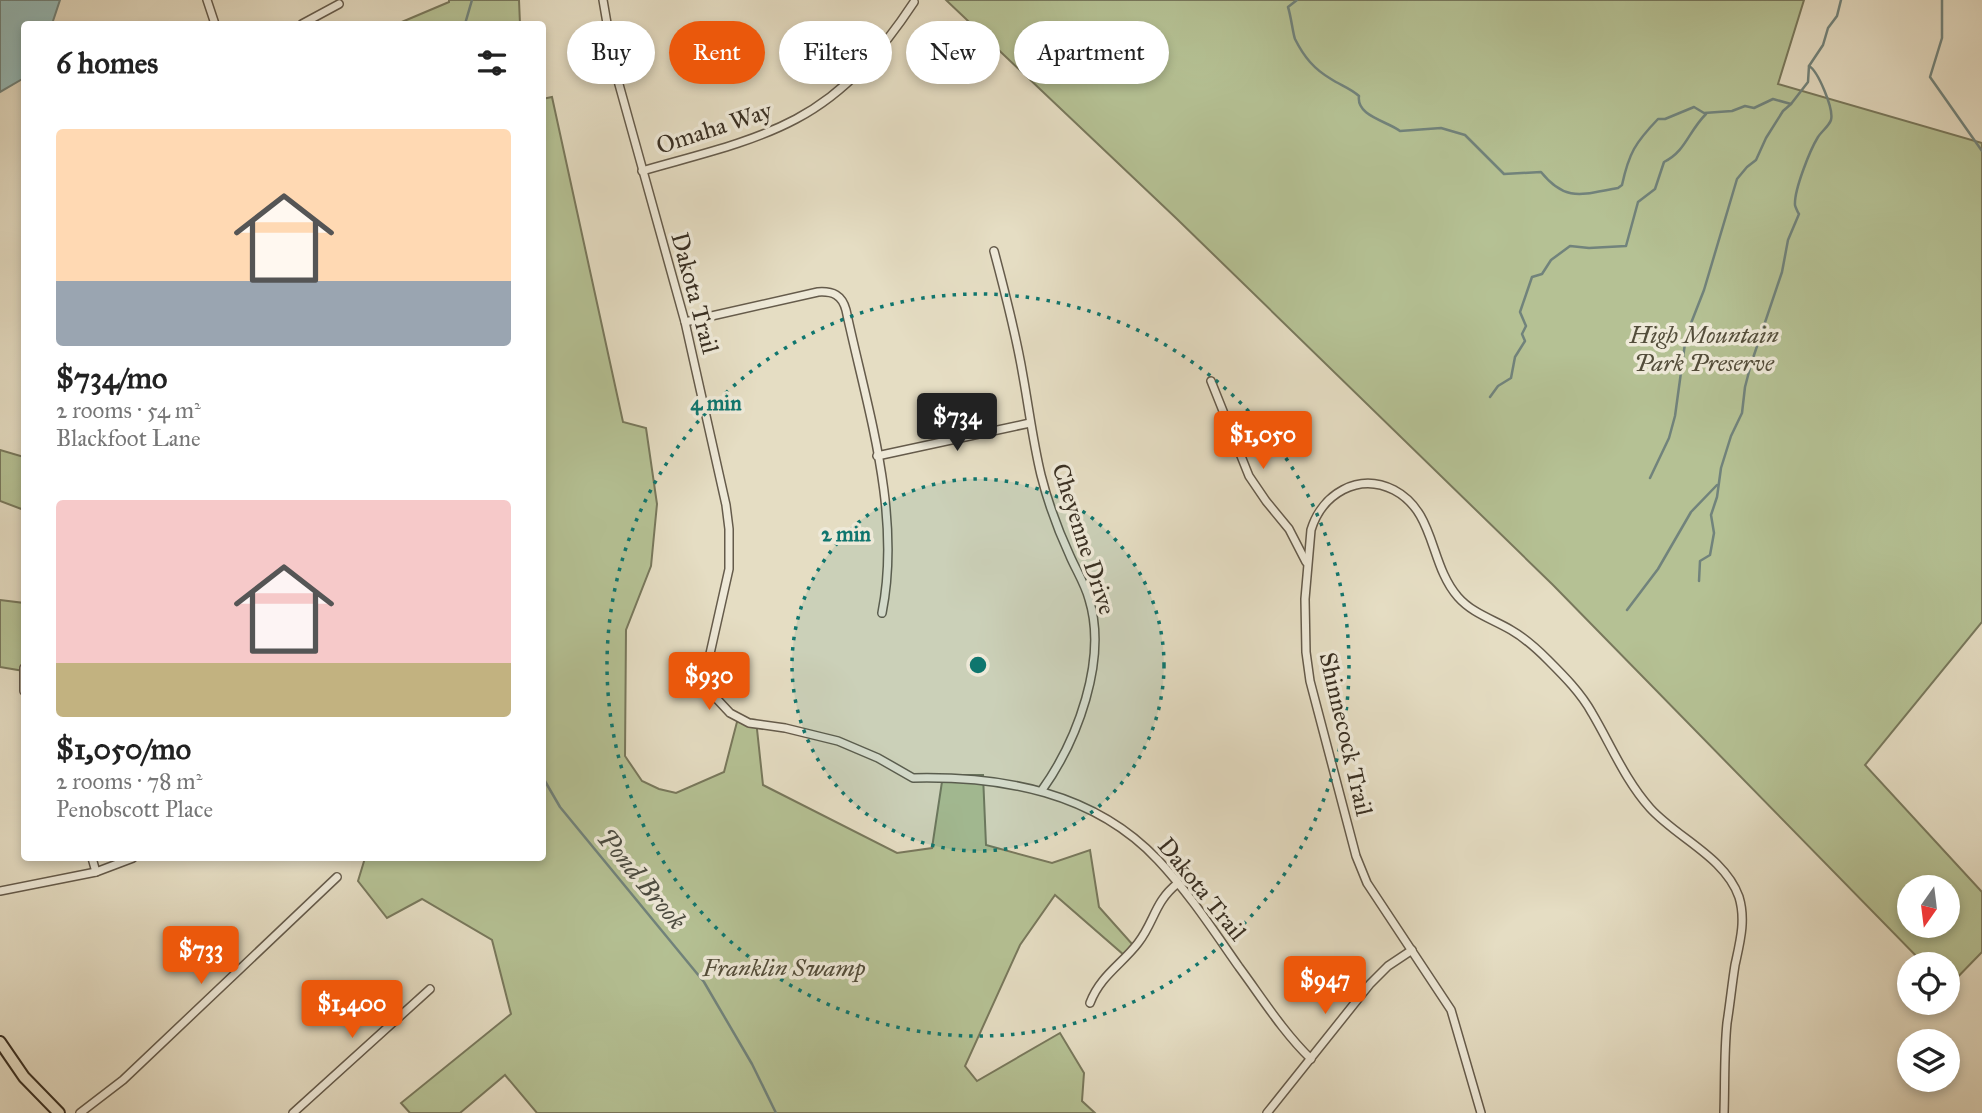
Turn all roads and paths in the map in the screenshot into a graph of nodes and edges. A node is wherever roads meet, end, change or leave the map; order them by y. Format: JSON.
{"nodes":[{"id":1,"x":206,"y":0,"type":"edge"},
{"id":2,"x":603,"y":0,"type":"edge"},
{"id":3,"x":914,"y":2,"type":"dead end"},
{"id":4,"x":339,"y":4,"type":"dead end"},
{"id":5,"x":214,"y":21,"type":"edge"},
{"id":6,"x":308,"y":21,"type":"edge"},
{"id":7,"x":642,"y":171,"type":"junction"},
{"id":8,"x":994,"y":251,"type":"dead end"},
{"id":9,"x":685,"y":322,"type":"junction"},
{"id":10,"x":1211,"y":381,"type":"dead end"},
{"id":11,"x":1030,"y":423,"type":"junction"},
{"id":12,"x":877,"y":456,"type":"junction"},
{"id":13,"x":1307,"y":562,"type":"junction"},
{"id":14,"x":882,"y":613,"type":"dead end"},
{"id":15,"x":1042,"y":790,"type":"junction"},
{"id":16,"x":93,"y":861,"type":"edge"},
{"id":17,"x":125,"y":861,"type":"edge"},
{"id":18,"x":96,"y":872,"type":"junction"},
{"id":19,"x":337,"y":877,"type":"dead end"},
{"id":20,"x":1178,"y":883,"type":"junction"},
{"id":21,"x":0,"y":891,"type":"edge"},
{"id":22,"x":1412,"y":950,"type":"junction"},
{"id":23,"x":430,"y":989,"type":"dead end"},
{"id":24,"x":1090,"y":1003,"type":"dead end"},
{"id":25,"x":0,"y":1042,"type":"edge"},
{"id":26,"x":1311,"y":1059,"type":"junction"},
{"id":27,"x":59,"y":1113,"type":"edge"},
{"id":28,"x":80,"y":1113,"type":"edge"},
{"id":29,"x":293,"y":1113,"type":"edge"},
{"id":30,"x":1267,"y":1113,"type":"edge"},
{"id":31,"x":1481,"y":1113,"type":"edge"},
{"id":32,"x":1724,"y":1113,"type":"edge"}],
"edges":[{"from":1,"to":5,"type":"street"},
{"from":2,"to":7,"type":"street","name":"Dakota Trail"},
{"from":3,"to":7,"type":"street","name":"Omaha Way"},
{"from":4,"to":6,"type":"street"},
{"from":7,"to":9,"type":"street","name":"Dakota Trail"},
{"from":8,"to":11,"type":"street","name":"Cheyenne Drive"},
{"from":9,"to":12,"type":"street"},
{"from":9,"to":15,"type":"street","name":"Dakota Trail"},
{"from":10,"to":13,"type":"street"},
{"from":11,"to":12,"type":"street"},
{"from":11,"to":15,"type":"street","name":"Cheyenne Drive"},
{"from":12,"to":14,"type":"street"},
{"from":13,"to":22,"type":"street","name":"Shinnecock Trail"},
{"from":13,"to":32,"type":"street","name":"Shinnecock Trail"},
{"from":15,"to":20,"type":"street","name":"Dakota Trail"},
{"from":16,"to":18,"type":"street"},
{"from":17,"to":18,"type":"street"},
{"from":18,"to":21,"type":"street"},
{"from":19,"to":28,"type":"street"},
{"from":20,"to":24,"type":"street"},
{"from":20,"to":26,"type":"street","name":"Dakota Trail"},
{"from":22,"to":26,"type":"street"},
{"from":22,"to":31,"type":"street","name":"Shinnecock Trail"},
{"from":23,"to":29,"type":"street"},
{"from":25,"to":27,"type":"main road"},
{"from":26,"to":30,"type":"street"}]}
